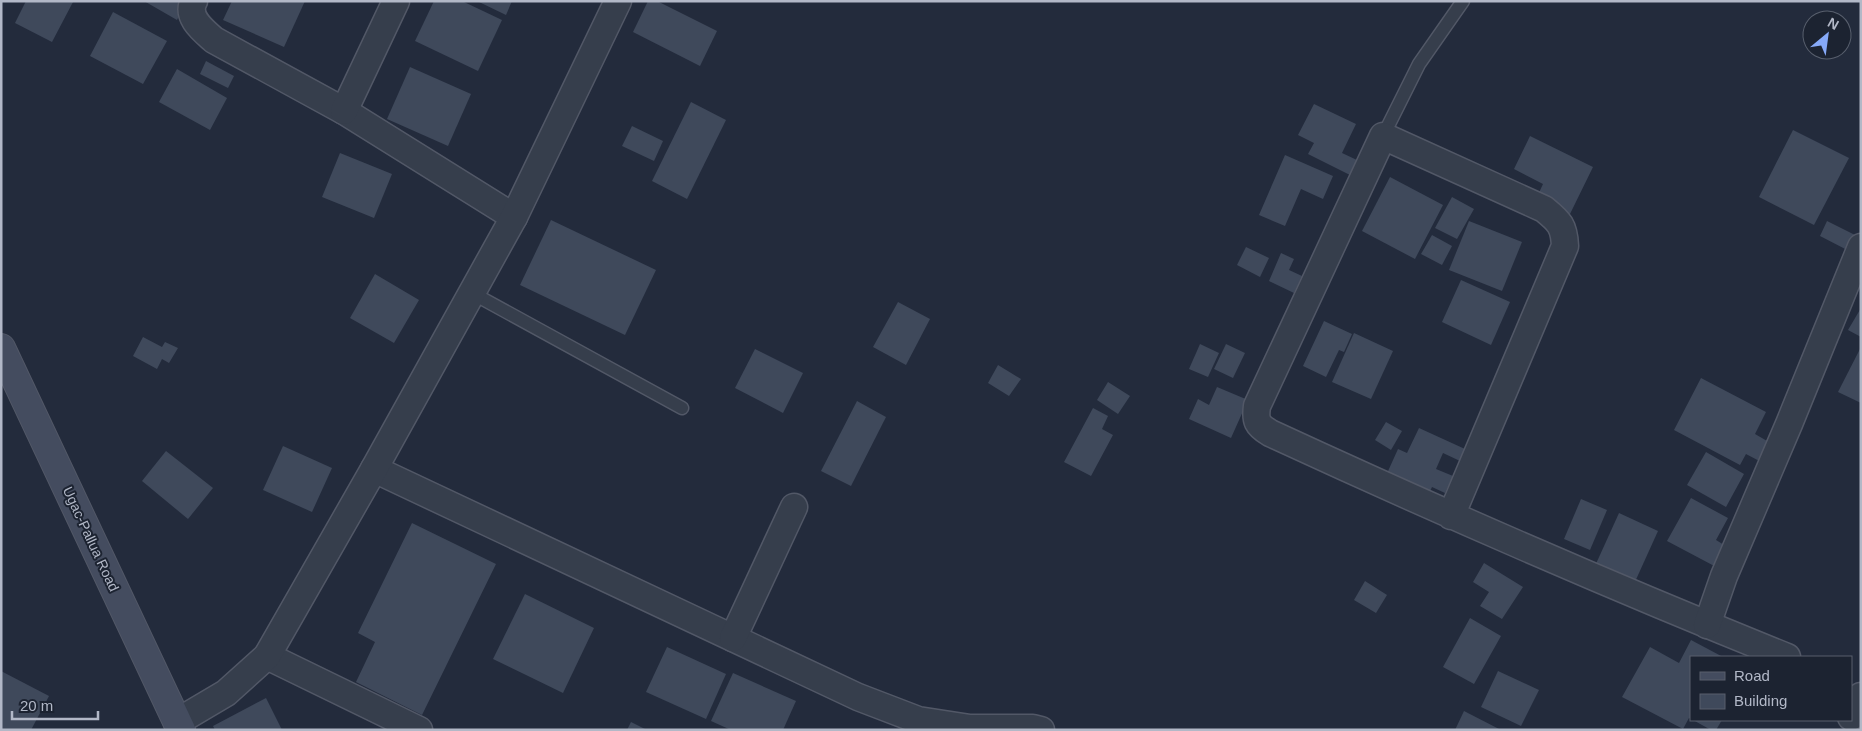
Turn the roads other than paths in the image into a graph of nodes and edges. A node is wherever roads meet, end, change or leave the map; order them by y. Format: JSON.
{"nodes":[{"id":1,"x":194,"y":1,"type":"edge"},
{"id":2,"x":396,"y":1,"type":"edge"},
{"id":3,"x":618,"y":1,"type":"edge"},
{"id":4,"x":1463,"y":1,"type":"edge"},
{"id":5,"x":344,"y":111,"type":"junction"},
{"id":6,"x":1383,"y":136,"type":"junction"},
{"id":7,"x":514,"y":218,"type":"junction"},
{"id":8,"x":1861,"y":246,"type":"edge"},
{"id":9,"x":472,"y":294,"type":"junction"},
{"id":10,"x":1,"y":348,"type":"edge"},
{"id":11,"x":682,"y":408,"type":"dead end"},
{"id":12,"x":374,"y":469,"type":"junction"},
{"id":13,"x":794,"y":507,"type":"dead end"},
{"id":14,"x":1451,"y":516,"type":"junction"},
{"id":15,"x":1707,"y":625,"type":"junction"},
{"id":16,"x":733,"y":638,"type":"junction"},
{"id":17,"x":267,"y":656,"type":"junction"},
{"id":18,"x":1784,"y":656,"type":"edge"},
{"id":19,"x":1861,"y":696,"type":"edge"},
{"id":20,"x":1852,"y":715,"type":"edge"},
{"id":21,"x":179,"y":726,"type":"edge"},
{"id":22,"x":419,"y":730,"type":"edge"},
{"id":23,"x":1041,"y":730,"type":"edge"}],
"edges":[{"from":1,"to":5,"type":"street"},
{"from":2,"to":5,"type":"street"},
{"from":3,"to":7,"type":"street"},
{"from":4,"to":6,"type":"lane"},
{"from":5,"to":7,"type":"street"},
{"from":6,"to":14,"type":"street"},
{"from":6,"to":14,"type":"street"},
{"from":7,"to":9,"type":"street"},
{"from":8,"to":15,"type":"street"},
{"from":9,"to":11,"type":"lane"},
{"from":9,"to":12,"type":"street"},
{"from":10,"to":21,"type":"street","name":"Ugac-Pallua Road"},
{"from":12,"to":16,"type":"street"},
{"from":12,"to":17,"type":"street"},
{"from":13,"to":16,"type":"street"},
{"from":14,"to":15,"type":"street"},
{"from":15,"to":18,"type":"street"},
{"from":16,"to":23,"type":"street"},
{"from":17,"to":21,"type":"street"},
{"from":17,"to":22,"type":"street"},
{"from":19,"to":20,"type":"street"}]}
